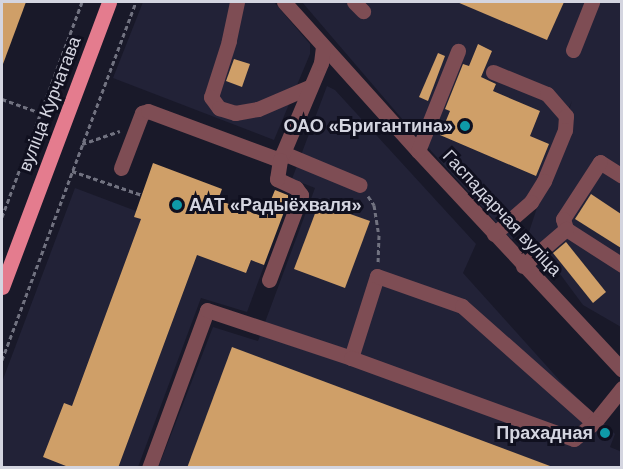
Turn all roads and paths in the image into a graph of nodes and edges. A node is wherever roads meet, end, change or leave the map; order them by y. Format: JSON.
{"nodes":[{"id":1,"x":82,"y":2,"type":"edge"},
{"id":2,"x":109,"y":2,"type":"edge"},
{"id":3,"x":136,"y":2,"type":"edge"},
{"id":4,"x":237,"y":2,"type":"edge"},
{"id":5,"x":284,"y":2,"type":"edge"},
{"id":6,"x":592,"y":2,"type":"edge"},
{"id":7,"x":322,"y":46,"type":"junction"},
{"id":8,"x":573,"y":50,"type":"dead end"},
{"id":9,"x":458,"y":51,"type":"dead end"},
{"id":10,"x":493,"y":72,"type":"dead end"},
{"id":11,"x":309,"y":87,"type":"junction"},
{"id":12,"x":2,"y":99,"type":"edge"},
{"id":13,"x":40,"y":113,"type":"junction"},
{"id":14,"x":137,"y":124,"type":"junction"},
{"id":15,"x":82,"y":144,"type":"junction"},
{"id":16,"x":418,"y":151,"type":"junction"},
{"id":17,"x":281,"y":157,"type":"junction"},
{"id":18,"x":120,"y":168,"type":"dead end"},
{"id":19,"x":72,"y":171,"type":"junction"},
{"id":20,"x":621,"y":176,"type":"edge"},
{"id":21,"x":360,"y":185,"type":"joint"},
{"id":22,"x":142,"y":195,"type":"dead end"},
{"id":23,"x":2,"y":217,"type":"edge"},
{"id":24,"x":566,"y":228,"type":"junction"},
{"id":25,"x":494,"y":234,"type":"junction"},
{"id":26,"x":621,"y":265,"type":"edge"},
{"id":27,"x":524,"y":266,"type":"junction"},
{"id":28,"x":5,"y":267,"type":"edge"},
{"id":29,"x":377,"y":276,"type":"junction"},
{"id":30,"x":269,"y":280,"type":"dead end"},
{"id":31,"x":2,"y":287,"type":"edge"},
{"id":32,"x":351,"y":358,"type":"junction"},
{"id":33,"x":2,"y":360,"type":"edge"},
{"id":34,"x":621,"y":370,"type":"edge"},
{"id":35,"x":621,"y":388,"type":"edge"},
{"id":36,"x":594,"y":423,"type":"junction"},
{"id":37,"x":149,"y":468,"type":"edge"}],
"edges":[{"from":1,"to":13,"type":"path"},
{"from":2,"to":28,"type":"main road","name":"вуліца Курчатава"},
{"from":3,"to":15,"type":"path"},
{"from":4,"to":11,"type":"street"},
{"from":5,"to":7,"type":"street","name":"Гаспадарчая вуліца"},
{"from":6,"to":8,"type":"street"},
{"from":7,"to":11,"type":"street"},
{"from":7,"to":16,"type":"street","name":"Гаспадарчая вуліца"},
{"from":9,"to":16,"type":"street"},
{"from":10,"to":25,"type":"street"},
{"from":11,"to":17,"type":"street"},
{"from":12,"to":13,"type":"path"},
{"from":13,"to":23,"type":"path"},
{"from":14,"to":15,"type":"path"},
{"from":14,"to":17,"type":"street"},
{"from":14,"to":18,"type":"street"},
{"from":15,"to":19,"type":"path"},
{"from":16,"to":25,"type":"street","name":"Гаспадарчая вуліца"},
{"from":17,"to":21,"type":"street"},
{"from":17,"to":30,"type":"street"},
{"from":19,"to":22,"type":"path"},
{"from":19,"to":33,"type":"path"},
{"from":20,"to":24,"type":"street"},
{"from":21,"to":29,"type":"path"},
{"from":24,"to":26,"type":"street"},
{"from":24,"to":27,"type":"street"},
{"from":25,"to":27,"type":"street","name":"Гаспадарчая вуліца"},
{"from":27,"to":34,"type":"street","name":"Гаспадарчая вуліца"},
{"from":28,"to":31,"type":"main road","name":"вуліца Курчатава"},
{"from":29,"to":32,"type":"street"},
{"from":29,"to":36,"type":"street"},
{"from":32,"to":36,"type":"street"},
{"from":32,"to":37,"type":"street"},
{"from":35,"to":36,"type":"street"}]}
